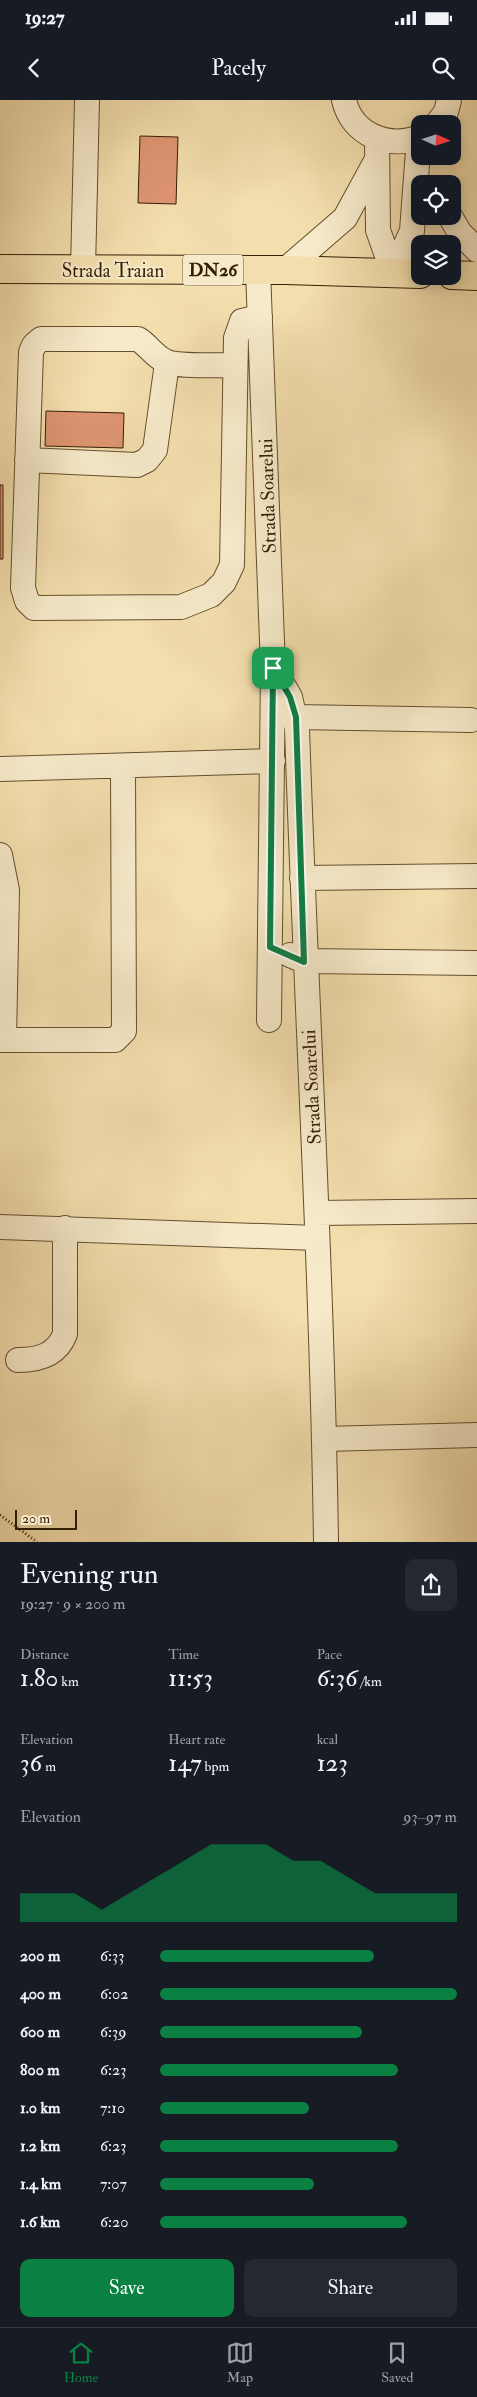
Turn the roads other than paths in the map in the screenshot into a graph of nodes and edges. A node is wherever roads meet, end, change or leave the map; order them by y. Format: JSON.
{"nodes":[{"id":1,"x":87,"y":100,"type":"edge"},
{"id":2,"x":344,"y":100,"type":"edge"},
{"id":3,"x":449,"y":100,"type":"edge"},
{"id":4,"x":443,"y":115,"type":"edge"},
{"id":5,"x":411,"y":138,"type":"edge"},
{"id":6,"x":376,"y":150,"type":"junction"},
{"id":7,"x":418,"y":165,"type":"edge"},
{"id":8,"x":455,"y":225,"type":"edge"},
{"id":9,"x":477,"y":250,"type":"edge"},
{"id":10,"x":83,"y":269,"type":"junction"},
{"id":11,"x":0,"y":270,"type":"edge"},
{"id":12,"x":258,"y":270,"type":"junction"},
{"id":13,"x":285,"y":270,"type":"junction"},
{"id":14,"x":393,"y":273,"type":"junction"},
{"id":15,"x":411,"y":274,"type":"edge"},
{"id":16,"x":461,"y":275,"type":"edge"},
{"id":17,"x":477,"y":276,"type":"edge"},
{"id":18,"x":260,"y":317,"type":"junction"},
{"id":19,"x":168,"y":363,"type":"junction"},
{"id":20,"x":235,"y":366,"type":"junction"},
{"id":21,"x":27,"y":460,"type":"junction"},
{"id":22,"x":273,"y":668,"type":"junction"},
{"id":23,"x":296,"y":717,"type":"junction"},
{"id":24,"x":471,"y":720,"type":"dead end"},
{"id":25,"x":272,"y":761,"type":"junction"},
{"id":26,"x":123,"y":766,"type":"junction"},
{"id":27,"x":0,"y":769,"type":"edge"},
{"id":28,"x":0,"y":855,"type":"edge"},
{"id":29,"x":477,"y":876,"type":"edge"},
{"id":30,"x":302,"y":878,"type":"junction"},
{"id":31,"x":270,"y":947,"type":"junction"},
{"id":32,"x":304,"y":962,"type":"junction"},
{"id":33,"x":477,"y":964,"type":"edge"},
{"id":34,"x":269,"y":1020,"type":"dead end"},
{"id":35,"x":2,"y":1040,"type":"edge"},
{"id":36,"x":477,"y":1211,"type":"edge"},
{"id":37,"x":317,"y":1212,"type":"junction"},
{"id":38,"x":0,"y":1227,"type":"edge"},
{"id":39,"x":65,"y":1228,"type":"junction"},
{"id":40,"x":317,"y":1238,"type":"junction"},
{"id":41,"x":18,"y":1360,"type":"dead end"},
{"id":42,"x":477,"y":1435,"type":"edge"},
{"id":43,"x":324,"y":1439,"type":"junction"},
{"id":44,"x":326,"y":1542,"type":"edge"}],
"edges":[{"from":1,"to":10,"type":"street"},
{"from":2,"to":6,"type":"street"},
{"from":3,"to":4,"type":"street"},
{"from":5,"to":6,"type":"street"},
{"from":6,"to":13,"type":"street"},
{"from":6,"to":14,"type":"street"},
{"from":7,"to":14,"type":"street"},
{"from":8,"to":9,"type":"street"},
{"from":10,"to":11,"type":"main road","name":"Strada Traian","number":"DN26"},
{"from":10,"to":12,"type":"main road","name":"Strada Traian","number":"DN26"},
{"from":12,"to":13,"type":"main road","name":"Strada Traian","number":"DN26"},
{"from":12,"to":18,"type":"street","name":"Strada Soarelui"},
{"from":13,"to":14,"type":"main road","number":"DN26"},
{"from":14,"to":15,"type":"main road","number":"DN26"},
{"from":16,"to":17,"type":"main road"},
{"from":18,"to":20,"type":"street"},
{"from":18,"to":22,"type":"street","name":"Strada Soarelui"},
{"from":19,"to":20,"type":"street"},
{"from":19,"to":21,"type":"street"},
{"from":19,"to":21,"type":"street"},
{"from":20,"to":21,"type":"street"},
{"from":22,"to":23,"type":"street","name":"Strada Soarelui"},
{"from":22,"to":25,"type":"street"},
{"from":23,"to":24,"type":"street"},
{"from":23,"to":30,"type":"street","name":"Strada Soarelui"},
{"from":25,"to":26,"type":"street"},
{"from":25,"to":31,"type":"street"},
{"from":26,"to":27,"type":"street"},
{"from":26,"to":35,"type":"street"},
{"from":28,"to":35,"type":"street"},
{"from":29,"to":30,"type":"street"},
{"from":30,"to":32,"type":"street","name":"Strada Soarelui"},
{"from":31,"to":32,"type":"street"},
{"from":31,"to":34,"type":"street"},
{"from":32,"to":33,"type":"street"},
{"from":32,"to":37,"type":"street","name":"Strada Soarelui"},
{"from":36,"to":37,"type":"street"},
{"from":37,"to":40,"type":"street","name":"Strada Soarelui"},
{"from":38,"to":39,"type":"street"},
{"from":39,"to":40,"type":"street"},
{"from":39,"to":41,"type":"street"},
{"from":40,"to":43,"type":"street","name":"Strada Soarelui"},
{"from":42,"to":43,"type":"street"},
{"from":43,"to":44,"type":"street","name":"Strada Soarelui"}]}
